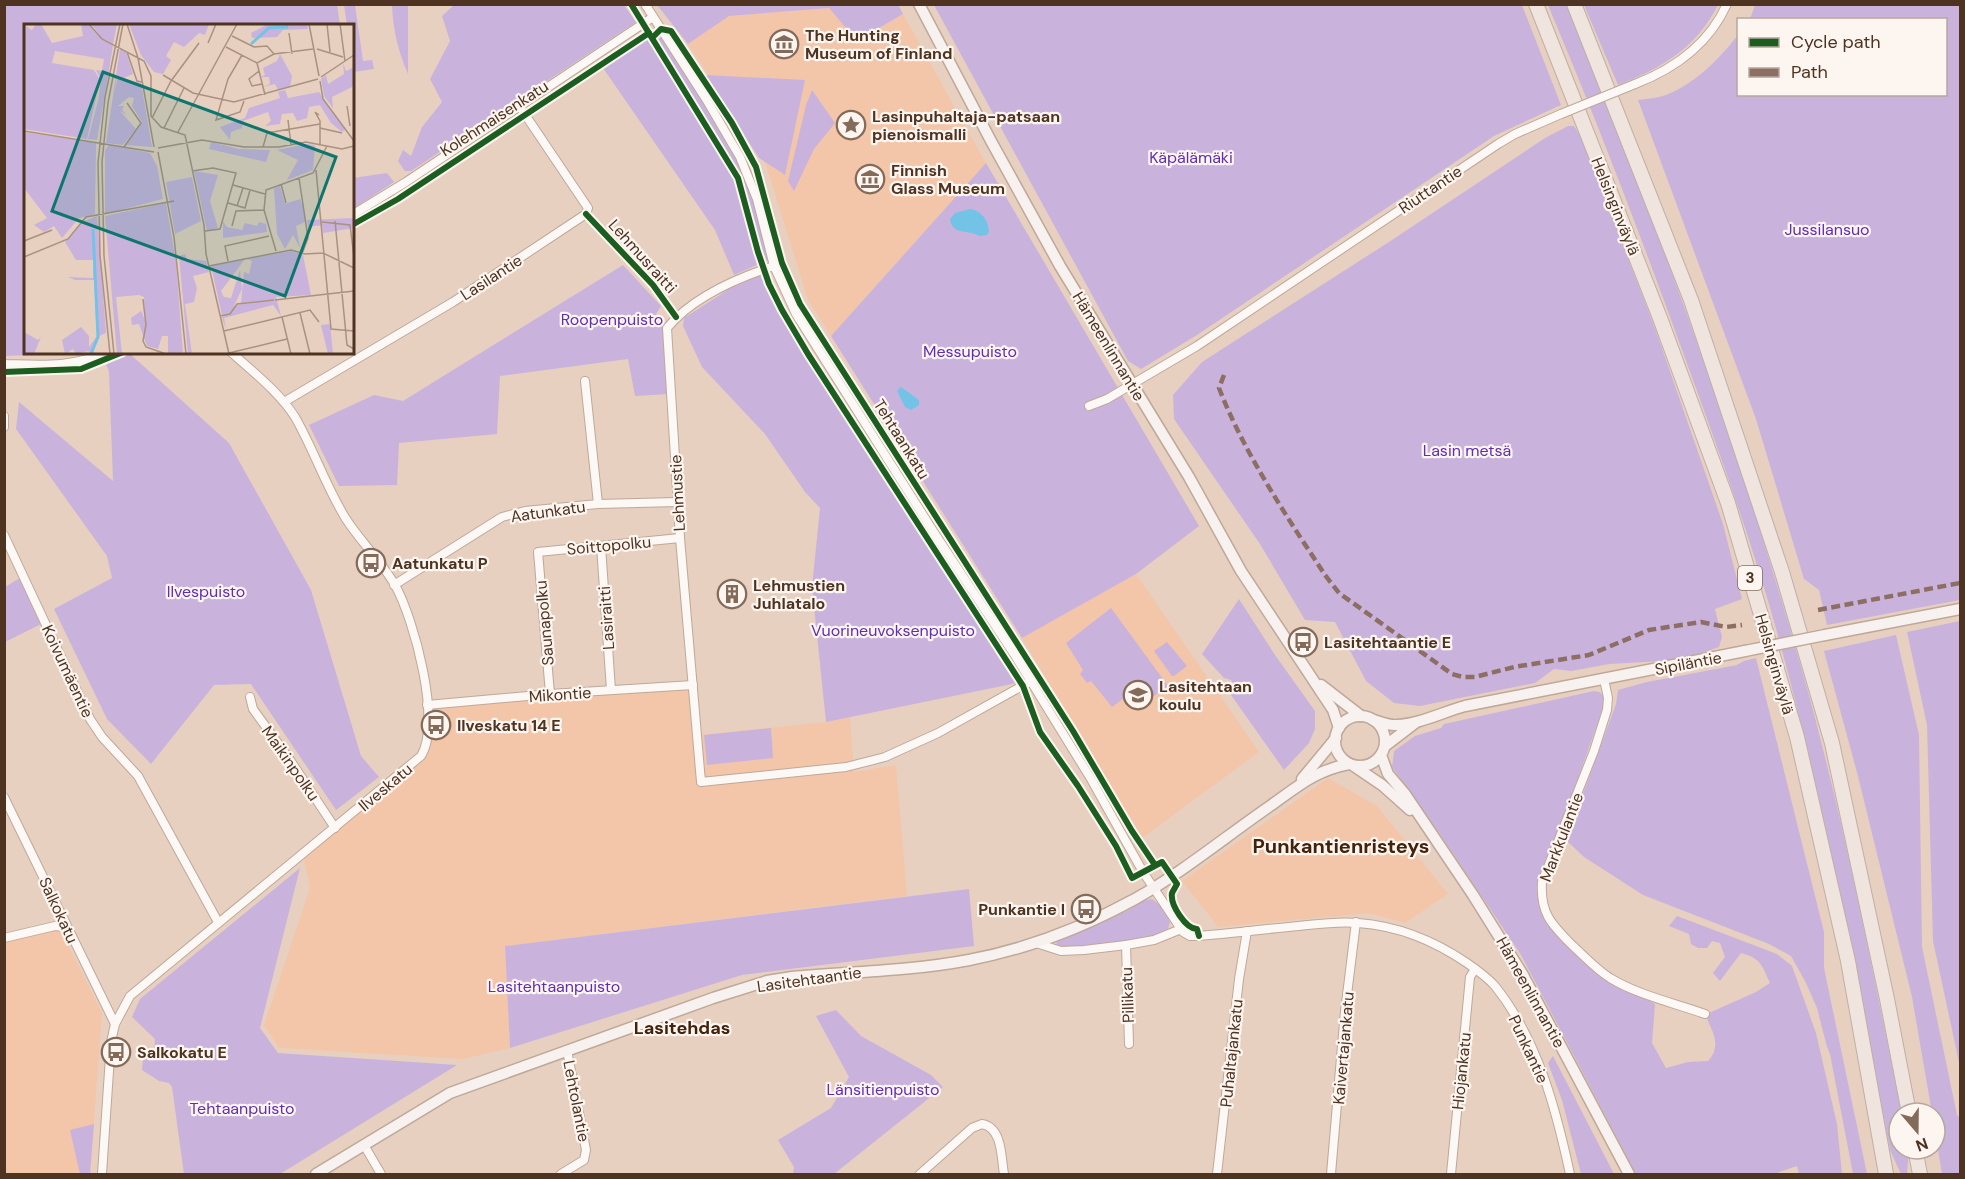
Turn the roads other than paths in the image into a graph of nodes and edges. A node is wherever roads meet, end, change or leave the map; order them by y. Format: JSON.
{"nodes":[{"id":1,"x":645,"y":4,"type":"edge"},
{"id":2,"x":919,"y":4,"type":"edge"},
{"id":3,"x":1536,"y":4,"type":"edge"},
{"id":4,"x":1574,"y":4,"type":"edge"},
{"id":5,"x":1727,"y":4,"type":"edge"},
{"id":6,"x":653,"y":17,"type":"junction"},
{"id":7,"x":520,"y":107,"type":"junction"},
{"id":8,"x":354,"y":214,"type":"edge"},
{"id":9,"x":774,"y":266,"type":"junction"},
{"id":10,"x":102,"y":354,"type":"edge"},
{"id":11,"x":233,"y":354,"type":"edge"},
{"id":12,"x":4,"y":364,"type":"edge"},
{"id":13,"x":585,"y":381,"type":"dead end"},
{"id":14,"x":1133,"y":384,"type":"junction"},
{"id":15,"x":284,"y":402,"type":"junction"},
{"id":16,"x":1089,"y":405,"type":"dead end"},
{"id":17,"x":4,"y":416,"type":"edge"},
{"id":18,"x":4,"y":426,"type":"edge"},
{"id":19,"x":677,"y":502,"type":"junction"},
{"id":20,"x":598,"y":504,"type":"junction"},
{"id":21,"x":4,"y":535,"type":"edge"},
{"id":22,"x":680,"y":538,"type":"junction"},
{"id":23,"x":601,"y":546,"type":"junction"},
{"id":24,"x":538,"y":552,"type":"joint"},
{"id":25,"x":394,"y":585,"type":"junction"},
{"id":26,"x":1960,"y":609,"type":"edge"},
{"id":27,"x":1313,"y":679,"type":"junction"},
{"id":28,"x":1605,"y":679,"type":"junction"},
{"id":29,"x":1031,"y":681,"type":"junction"},
{"id":30,"x":693,"y":685,"type":"junction"},
{"id":31,"x":611,"y":690,"type":"junction"},
{"id":32,"x":550,"y":694,"type":"junction"},
{"id":33,"x":250,"y":697,"type":"dead end"},
{"id":34,"x":427,"y":705,"type":"junction"},
{"id":35,"x":1360,"y":716,"type":"junction"},
{"id":36,"x":1374,"y":720,"type":"junction"},
{"id":37,"x":1417,"y":721,"type":"junction"},
{"id":38,"x":1337,"y":733,"type":"junction"},
{"id":39,"x":1383,"y":751,"type":"junction"},
{"id":40,"x":1351,"y":764,"type":"junction"},
{"id":41,"x":1296,"y":786,"type":"junction"},
{"id":42,"x":4,"y":797,"type":"edge"},
{"id":43,"x":1420,"y":818,"type":"junction"},
{"id":44,"x":335,"y":828,"type":"junction"},
{"id":45,"x":1154,"y":887,"type":"junction"},
{"id":46,"x":218,"y":922,"type":"junction"},
{"id":47,"x":1356,"y":922,"type":"junction"},
{"id":48,"x":66,"y":927,"type":"junction"},
{"id":49,"x":1181,"y":929,"type":"junction"},
{"id":50,"x":1247,"y":931,"type":"junction"},
{"id":51,"x":4,"y":938,"type":"edge"},
{"id":52,"x":1035,"y":942,"type":"junction"},
{"id":53,"x":1126,"y":945,"type":"junction"},
{"id":54,"x":1475,"y":969,"type":"junction"},
{"id":55,"x":1705,"y":1014,"type":"dead end"},
{"id":56,"x":115,"y":1024,"type":"junction"},
{"id":57,"x":1129,"y":1044,"type":"dead end"},
{"id":58,"x":567,"y":1050,"type":"junction"},
{"id":59,"x":1907,"y":1101,"type":"edge"},
{"id":60,"x":364,"y":1145,"type":"junction"},
{"id":61,"x":102,"y":1174,"type":"edge"},
{"id":62,"x":316,"y":1174,"type":"edge"},
{"id":63,"x":381,"y":1174,"type":"edge"},
{"id":64,"x":561,"y":1174,"type":"edge"},
{"id":65,"x":920,"y":1174,"type":"edge"},
{"id":66,"x":1004,"y":1174,"type":"edge"},
{"id":67,"x":1217,"y":1174,"type":"edge"},
{"id":68,"x":1331,"y":1174,"type":"edge"},
{"id":69,"x":1450,"y":1174,"type":"edge"},
{"id":70,"x":1570,"y":1174,"type":"edge"},
{"id":71,"x":1629,"y":1174,"type":"edge"},
{"id":72,"x":1886,"y":1174,"type":"edge"}],
"edges":[{"from":1,"to":6,"type":"street","name":"Tehtaankatu"},
{"from":2,"to":14,"type":"street","name":"Hämeenlinnantie"},
{"from":3,"to":72,"type":"highway","name":"Helsinginväylä","number":"3"},
{"from":4,"to":59,"type":"highway","name":"Helsinginväylä","number":"3"},
{"from":5,"to":14,"type":"street","name":"Riuttantie","bridge":true},
{"from":6,"to":7,"type":"street","name":"Kolehmaisenkatu"},
{"from":6,"to":9,"type":"street","name":"Tehtaankatu"},
{"from":7,"to":8,"type":"street","name":"Kolehmaisenkatu"},
{"from":7,"to":15,"type":"street","name":"Lasilantie"},
{"from":9,"to":19,"type":"street","name":"Lehmustie"},
{"from":9,"to":29,"type":"street","name":"Tehtaankatu"},
{"from":10,"to":12,"type":"street"},
{"from":11,"to":15,"type":"street","name":"Ilveskatu"},
{"from":13,"to":20,"type":"street","name":"Aatunkatu"},
{"from":14,"to":16,"type":"street","name":"Riuttantie"},
{"from":14,"to":27,"type":"street","name":"Hämeenlinnantie"},
{"from":15,"to":25,"type":"street","name":"Ilveskatu"},
{"from":17,"to":18,"type":"street"},
{"from":19,"to":20,"type":"street"},
{"from":19,"to":22,"type":"street","name":"Lehmustie"},
{"from":20,"to":25,"type":"street","name":"Aatunkatu"},
{"from":21,"to":46,"type":"street","name":"Koivumäentie"},
{"from":22,"to":23,"type":"street","name":"Soittopolku"},
{"from":22,"to":30,"type":"street","name":"Lehmustie"},
{"from":23,"to":24,"type":"street","name":"Soittopolku"},
{"from":23,"to":31,"type":"street","name":"Lasiraitti"},
{"from":24,"to":32,"type":"street","name":"Saunapolku"},
{"from":25,"to":34,"type":"street","name":"Ilveskatu"},
{"from":26,"to":28,"type":"street","name":"Sipiläntie","bridge":true},
{"from":27,"to":35,"type":"street","name":"Hämeenlinnantie"},
{"from":27,"to":38,"type":"street","name":"Hämeenlinnantie"},
{"from":28,"to":37,"type":"street","name":"Sipiläntie"},
{"from":28,"to":55,"type":"street","name":"Markkulantie"},
{"from":29,"to":30,"type":"street","name":"Lehmustie"},
{"from":29,"to":45,"type":"street","name":"Tehtaankatu"},
{"from":30,"to":31,"type":"street","name":"Mikontie"},
{"from":31,"to":32,"type":"street","name":"Mikontie"},
{"from":32,"to":34,"type":"street","name":"Mikontie"},
{"from":33,"to":44,"type":"street","name":"Maikinpolku"},
{"from":34,"to":44,"type":"street","name":"Ilveskatu"},
{"from":35,"to":36,"type":"street"},
{"from":35,"to":38,"type":"street"},
{"from":36,"to":37,"type":"street","name":"Sipiläntie"},
{"from":36,"to":39,"type":"street"},
{"from":37,"to":39,"type":"street","name":"Sipiläntie"},
{"from":38,"to":40,"type":"street"},
{"from":38,"to":41,"type":"street","name":"Lasitehtaantie"},
{"from":39,"to":40,"type":"street"},
{"from":39,"to":43,"type":"street","name":"Hämeenlinnantie"},
{"from":40,"to":41,"type":"street","name":"Lasitehtaantie"},
{"from":40,"to":43,"type":"street","name":"Hämeenlinnantie"},
{"from":41,"to":45,"type":"street","name":"Lasitehtaantie"},
{"from":42,"to":48,"type":"street","name":"Salkokatu"},
{"from":43,"to":71,"type":"street","name":"Hämeenlinnantie"},
{"from":44,"to":46,"type":"street","name":"Ilveskatu"},
{"from":45,"to":49,"type":"street"},
{"from":45,"to":52,"type":"street","name":"Lasitehtaantie"},
{"from":46,"to":56,"type":"street","name":"Ilveskatu"},
{"from":47,"to":50,"type":"street","name":"Punkantie"},
{"from":47,"to":54,"type":"street","name":"Punkantie"},
{"from":47,"to":68,"type":"street","name":"Kaivertajankatu"},
{"from":48,"to":51,"type":"street"},
{"from":48,"to":56,"type":"street","name":"Salkokatu"},
{"from":49,"to":50,"type":"street","name":"Punkantie"},
{"from":49,"to":53,"type":"street"},
{"from":50,"to":67,"type":"street","name":"Puhaltajankatu"},
{"from":52,"to":53,"type":"street"},
{"from":52,"to":58,"type":"street","name":"Lasitehtaantie"},
{"from":53,"to":57,"type":"street","name":"Pillikatu"},
{"from":54,"to":69,"type":"street","name":"Hiojankatu"},
{"from":54,"to":70,"type":"street","name":"Punkantie"},
{"from":56,"to":61,"type":"street","name":"Ilveskatu"},
{"from":58,"to":60,"type":"street","name":"Lasitehtaantie"},
{"from":58,"to":64,"type":"street","name":"Lehtolantie"},
{"from":60,"to":62,"type":"street","name":"Lasitehtaantie"},
{"from":60,"to":63,"type":"street"},
{"from":65,"to":66,"type":"street"}]}
